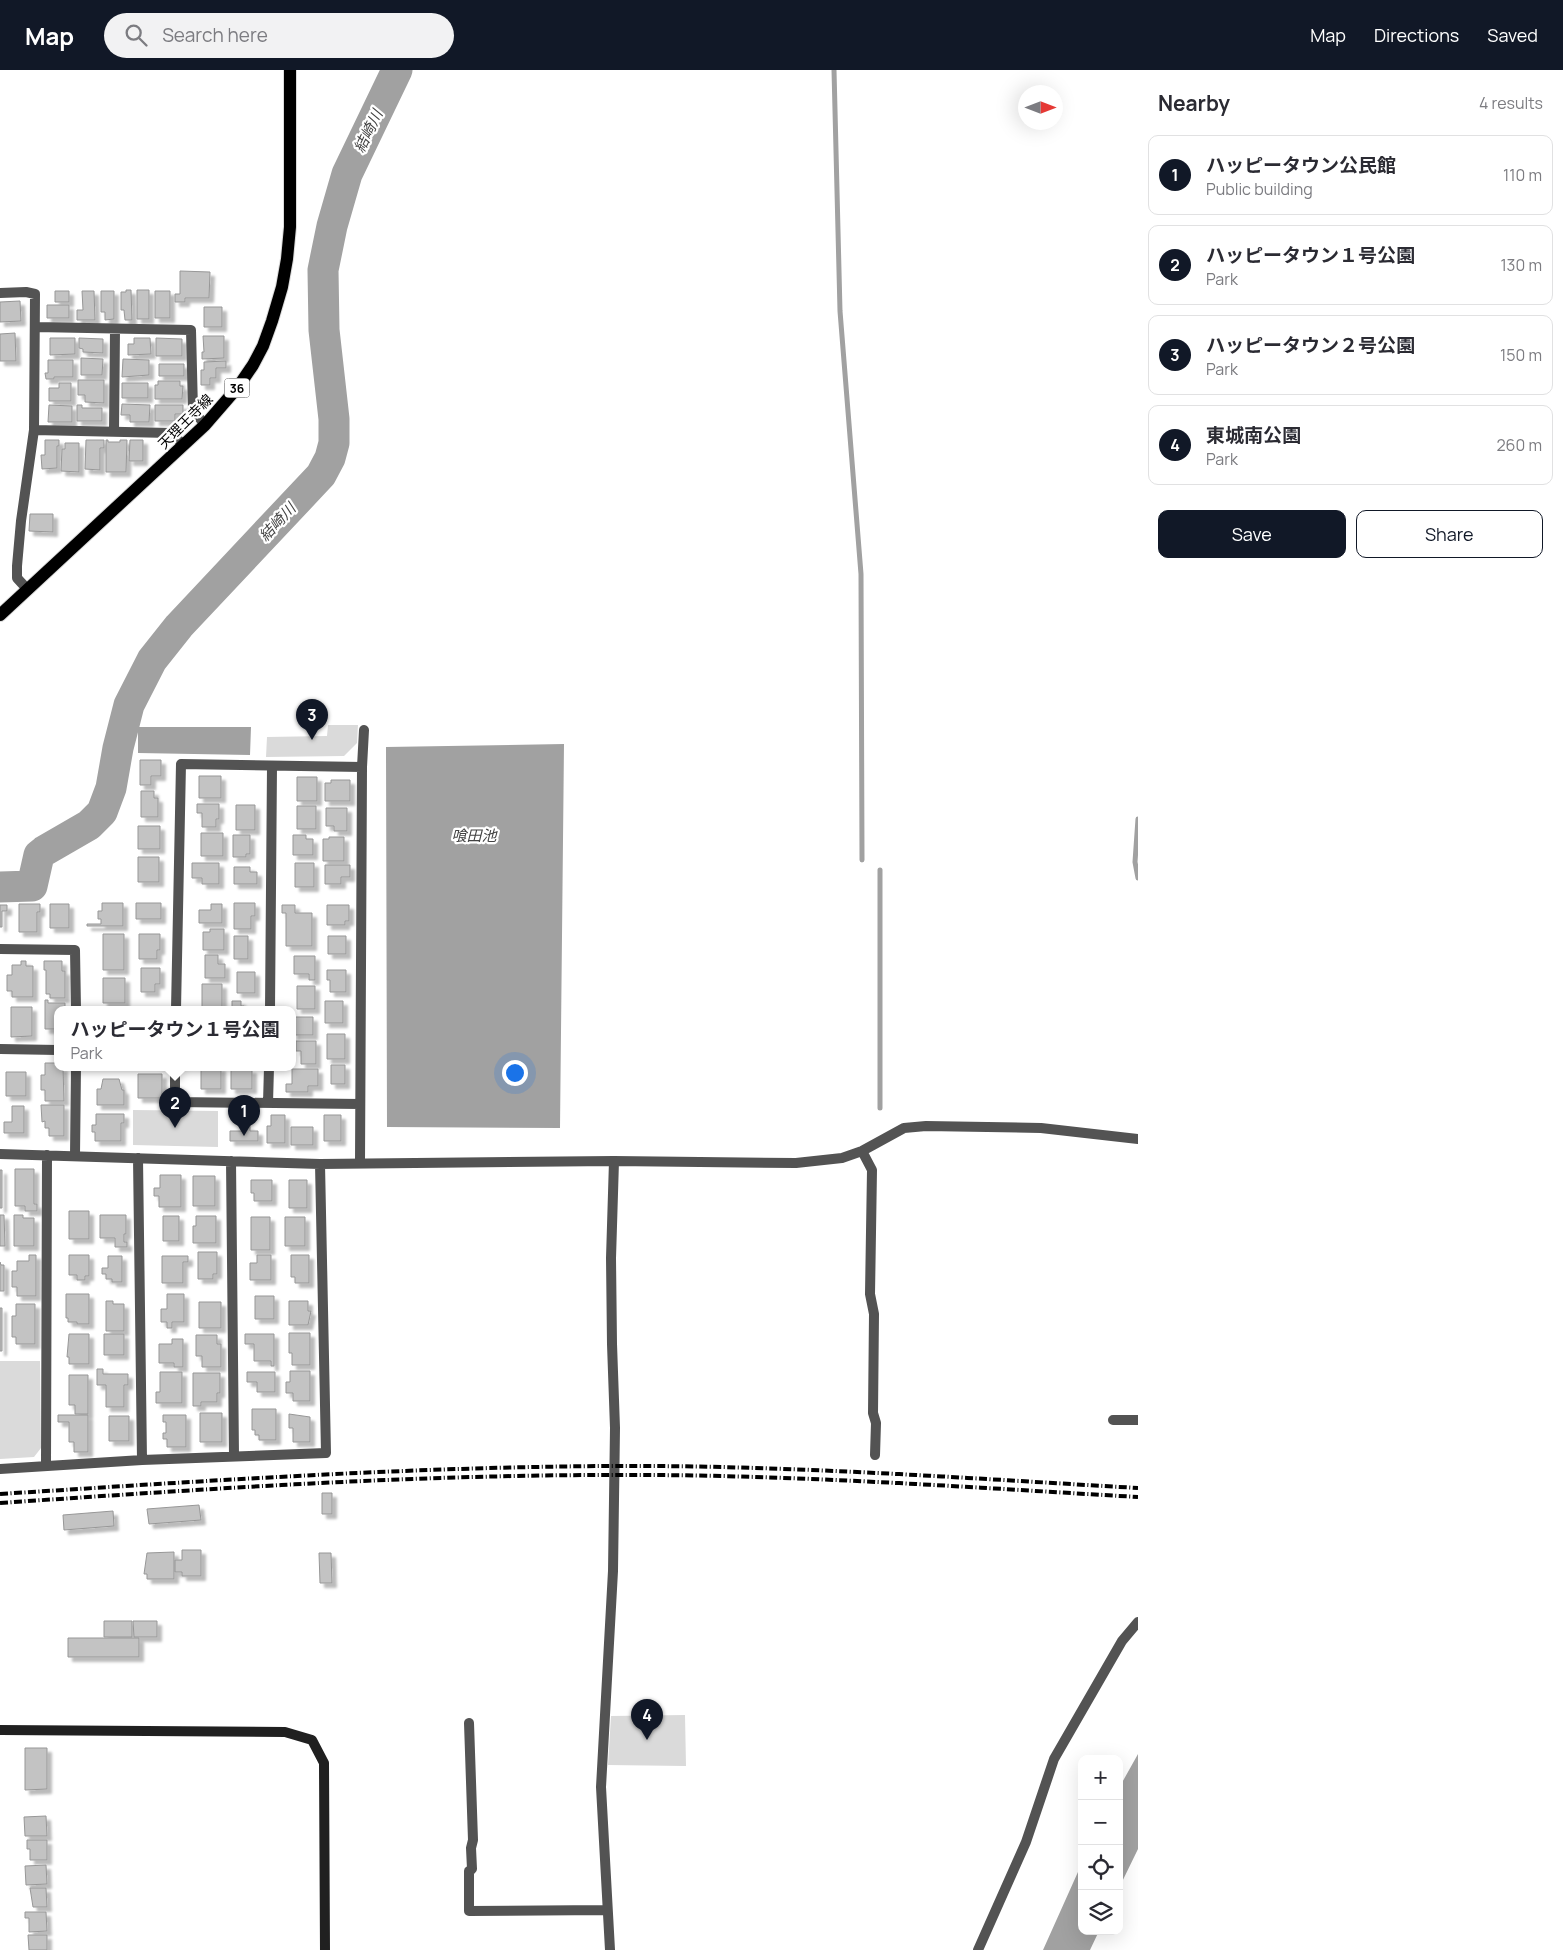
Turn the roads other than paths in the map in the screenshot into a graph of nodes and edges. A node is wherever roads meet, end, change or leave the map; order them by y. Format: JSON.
{"nodes":[{"id":1,"x":290,"y":70,"type":"edge"},
{"id":2,"x":0,"y":293,"type":"edge"},
{"id":3,"x":36,"y":327,"type":"junction"},
{"id":4,"x":115,"y":330,"type":"junction"},
{"id":5,"x":205,"y":425,"type":"junction"},
{"id":6,"x":34,"y":430,"type":"junction"},
{"id":7,"x":114,"y":431,"type":"junction"},
{"id":8,"x":184,"y":445,"type":"junction"},
{"id":9,"x":28,"y":590,"type":"junction"},
{"id":10,"x":0,"y":615,"type":"edge"},
{"id":11,"x":364,"y":730,"type":"dead end"},
{"id":12,"x":272,"y":766,"type":"junction"},
{"id":13,"x":362,"y":767,"type":"junction"},
{"id":14,"x":0,"y":948,"type":"edge"},
{"id":15,"x":76,"y":1006,"type":"edge"},
{"id":16,"x":176,"y":1006,"type":"edge"},
{"id":17,"x":270,"y":1006,"type":"edge"},
{"id":18,"x":0,"y":1049,"type":"edge"},
{"id":19,"x":54,"y":1050,"type":"edge"},
{"id":20,"x":76,"y":1071,"type":"edge"},
{"id":21,"x":176,"y":1071,"type":"edge"},
{"id":22,"x":269,"y":1071,"type":"edge"},
{"id":23,"x":268,"y":1103,"type":"junction"},
{"id":24,"x":360,"y":1104,"type":"junction"},
{"id":25,"x":1138,"y":1139,"type":"edge"},
{"id":26,"x":862,"y":1151,"type":"junction"},
{"id":27,"x":0,"y":1154,"type":"edge"},
{"id":28,"x":47,"y":1155,"type":"junction"},
{"id":29,"x":75,"y":1155,"type":"junction"},
{"id":30,"x":138,"y":1158,"type":"junction"},
{"id":31,"x":231,"y":1161,"type":"junction"},
{"id":32,"x":614,"y":1161,"type":"junction"},
{"id":33,"x":360,"y":1163,"type":"junction"},
{"id":34,"x":320,"y":1164,"type":"junction"},
{"id":35,"x":1113,"y":1420,"type":"dead end"},
{"id":36,"x":1138,"y":1420,"type":"edge"},
{"id":37,"x":875,"y":1455,"type":"dead end"},
{"id":38,"x":234,"y":1456,"type":"junction"},
{"id":39,"x":142,"y":1460,"type":"junction"},
{"id":40,"x":46,"y":1466,"type":"junction"},
{"id":41,"x":0,"y":1469,"type":"edge"},
{"id":42,"x":1138,"y":1622,"type":"edge"},
{"id":43,"x":469,"y":1723,"type":"dead end"},
{"id":44,"x":0,"y":1730,"type":"edge"},
{"id":45,"x":607,"y":1910,"type":"junction"},
{"id":46,"x":325,"y":1950,"type":"edge"},
{"id":47,"x":610,"y":1950,"type":"edge"},
{"id":48,"x":978,"y":1950,"type":"edge"}],
"edges":[{"from":1,"to":5,"type":"main road","name":"天理王寺線","number":"36"},
{"from":2,"to":3,"type":"street"},
{"from":3,"to":4,"type":"street"},
{"from":3,"to":6,"type":"street"},
{"from":4,"to":5,"type":"street"},
{"from":4,"to":7,"type":"street"},
{"from":5,"to":8,"type":"main road","name":"天理王寺線","number":"36"},
{"from":6,"to":7,"type":"street"},
{"from":6,"to":9,"type":"street"},
{"from":7,"to":8,"type":"street"},
{"from":8,"to":9,"type":"main road","name":"天理王寺線","number":"36"},
{"from":9,"to":10,"type":"main road","name":"天理王寺線","number":"36"},
{"from":11,"to":13,"type":"street"},
{"from":12,"to":13,"type":"street"},
{"from":12,"to":16,"type":"street"},
{"from":12,"to":17,"type":"street"},
{"from":13,"to":24,"type":"street"},
{"from":14,"to":15,"type":"street"},
{"from":18,"to":19,"type":"street"},
{"from":20,"to":29,"type":"street"},
{"from":21,"to":23,"type":"street"},
{"from":22,"to":23,"type":"street"},
{"from":23,"to":24,"type":"street"},
{"from":24,"to":33,"type":"street"},
{"from":25,"to":26,"type":"street"},
{"from":26,"to":32,"type":"street"},
{"from":26,"to":37,"type":"street"},
{"from":27,"to":28,"type":"street"},
{"from":28,"to":29,"type":"street"},
{"from":28,"to":40,"type":"street"},
{"from":29,"to":30,"type":"street"},
{"from":30,"to":31,"type":"street"},
{"from":30,"to":39,"type":"street"},
{"from":31,"to":34,"type":"street"},
{"from":31,"to":38,"type":"street"},
{"from":32,"to":33,"type":"street"},
{"from":32,"to":45,"type":"street"},
{"from":33,"to":34,"type":"street"},
{"from":34,"to":38,"type":"street"},
{"from":35,"to":36,"type":"street"},
{"from":38,"to":39,"type":"street"},
{"from":39,"to":40,"type":"street"},
{"from":40,"to":41,"type":"street"},
{"from":42,"to":48,"type":"street"},
{"from":43,"to":45,"type":"street"},
{"from":44,"to":46,"type":"street"},
{"from":45,"to":47,"type":"street"}]}
